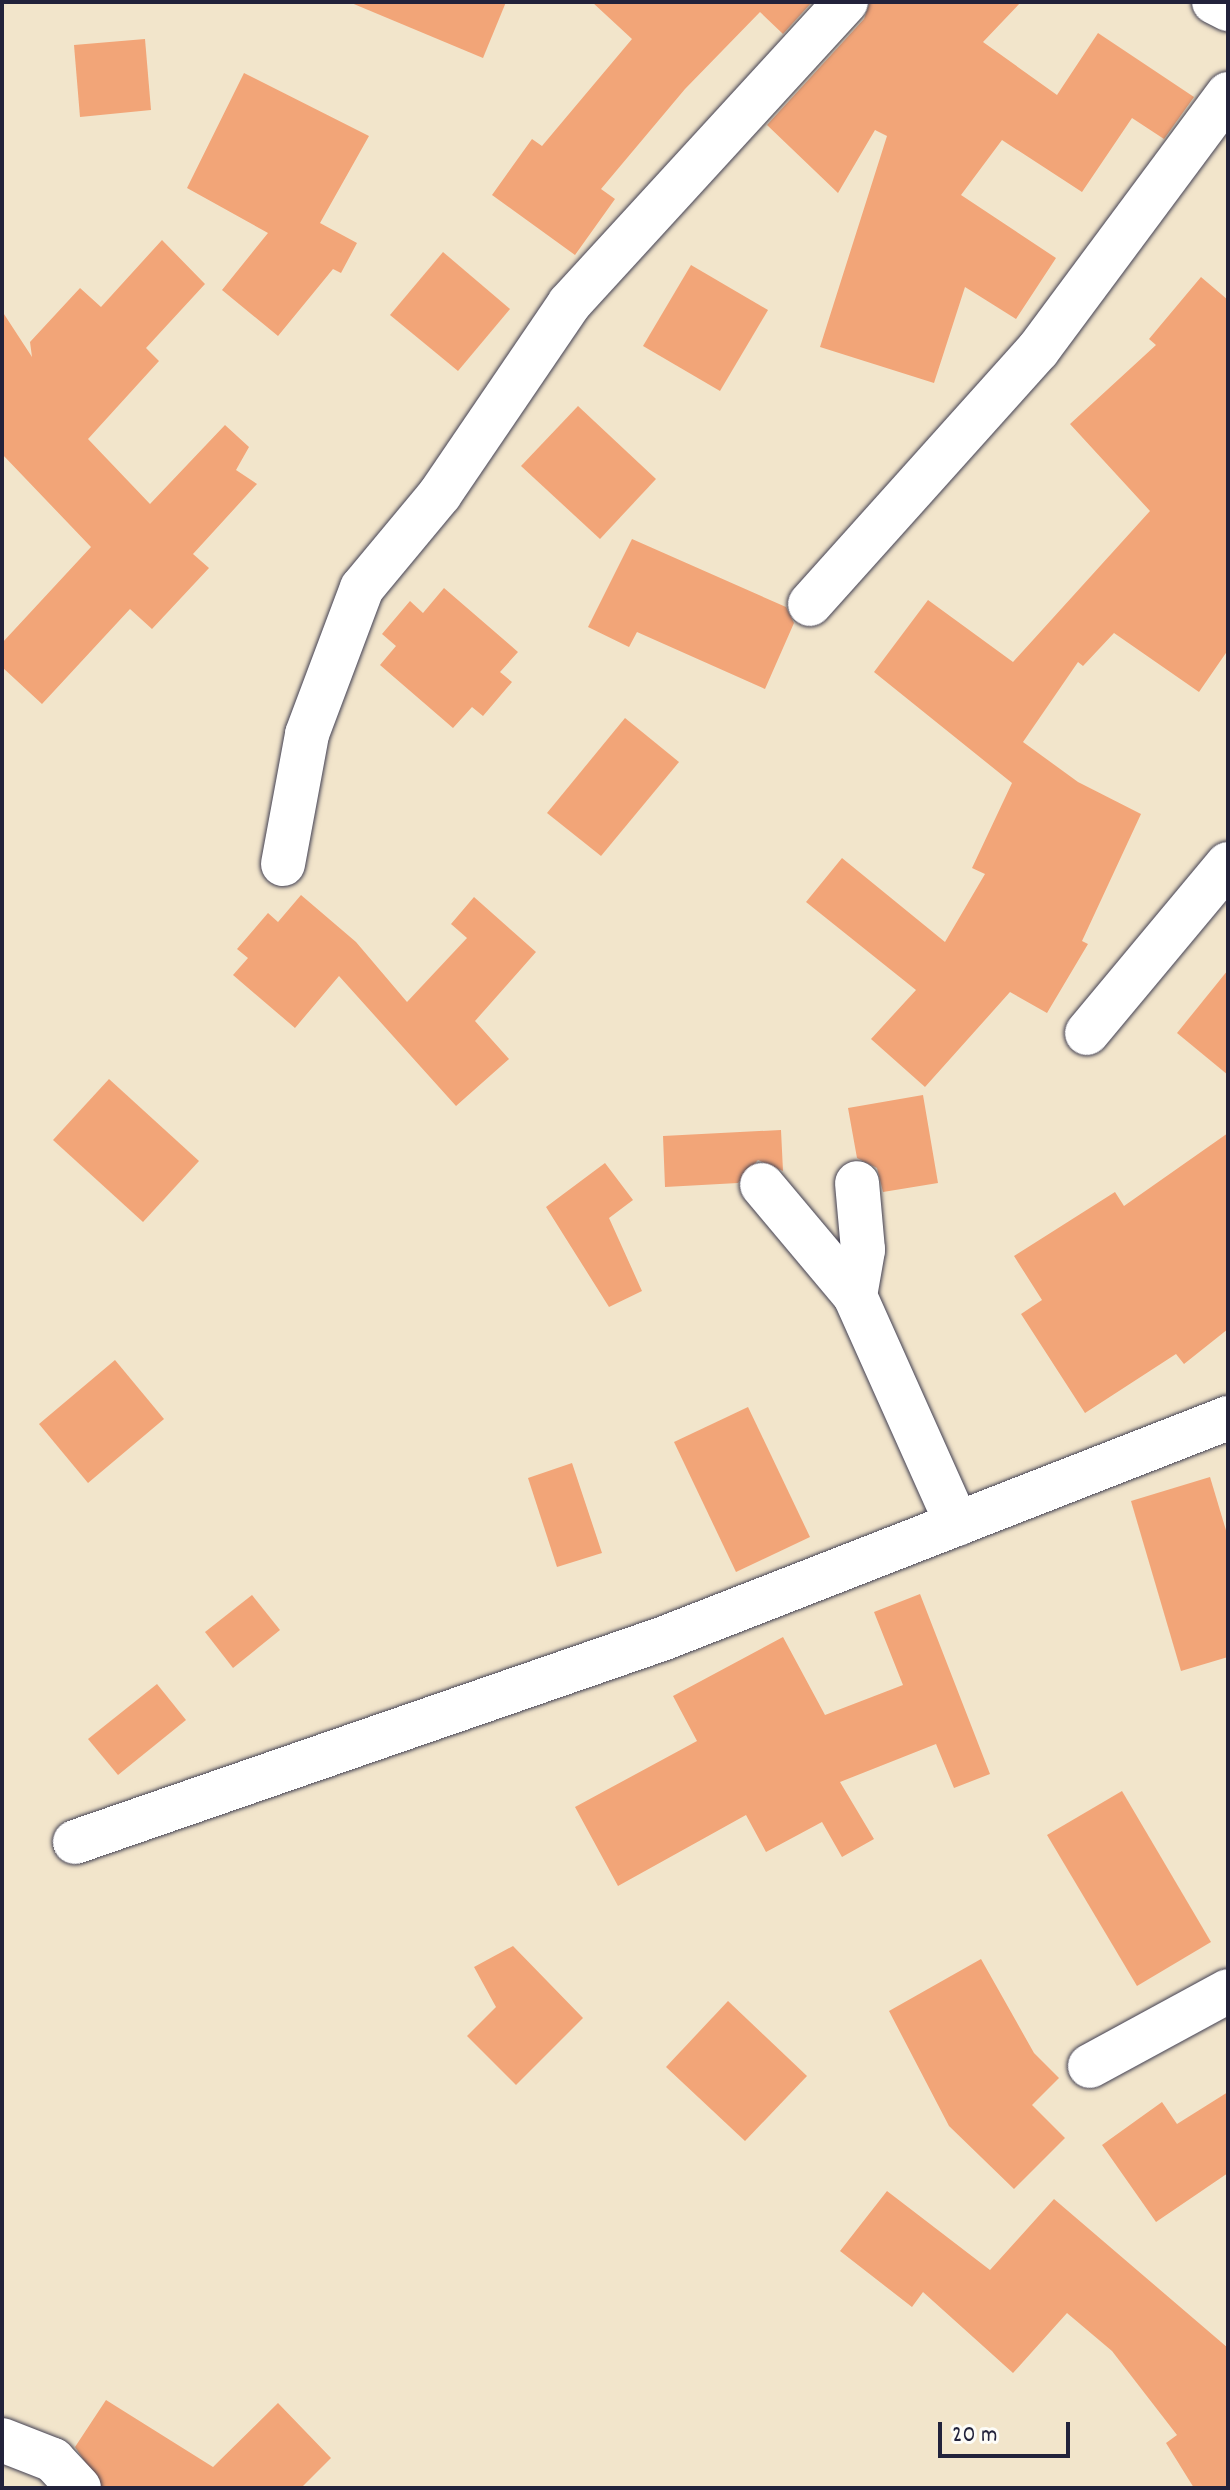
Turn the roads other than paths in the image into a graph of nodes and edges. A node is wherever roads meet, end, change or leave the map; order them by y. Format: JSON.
{"nodes":[{"id":1,"x":846,"y":2,"type":"edge"},
{"id":2,"x":1214,"y":2,"type":"edge"},
{"id":3,"x":1228,"y":9,"type":"edge"},
{"id":4,"x":1228,"y":94,"type":"edge"},
{"id":5,"x":810,"y":604,"type":"dead end"},
{"id":6,"x":283,"y":864,"type":"dead end"},
{"id":7,"x":1228,"y":864,"type":"edge"},
{"id":8,"x":1087,"y":1033,"type":"dead end"},
{"id":9,"x":857,"y":1183,"type":"dead end"},
{"id":10,"x":762,"y":1185,"type":"dead end"},
{"id":11,"x":855,"y":1296,"type":"junction"},
{"id":12,"x":1228,"y":1418,"type":"edge"},
{"id":13,"x":957,"y":1524,"type":"junction"},
{"id":14,"x":75,"y":1842,"type":"dead end"},
{"id":15,"x":1228,"y":1991,"type":"edge"},
{"id":16,"x":1090,"y":2066,"type":"dead end"},
{"id":17,"x":2,"y":2440,"type":"edge"},
{"id":18,"x":79,"y":2488,"type":"edge"}],
"edges":[{"from":1,"to":6,"type":"street"},
{"from":2,"to":3,"type":"street"},
{"from":4,"to":5,"type":"street"},
{"from":7,"to":8,"type":"street"},
{"from":9,"to":11,"type":"street"},
{"from":10,"to":11,"type":"street"},
{"from":11,"to":13,"type":"street"},
{"from":12,"to":13,"type":"street"},
{"from":13,"to":14,"type":"street"},
{"from":15,"to":16,"type":"street"},
{"from":17,"to":18,"type":"street"}]}
